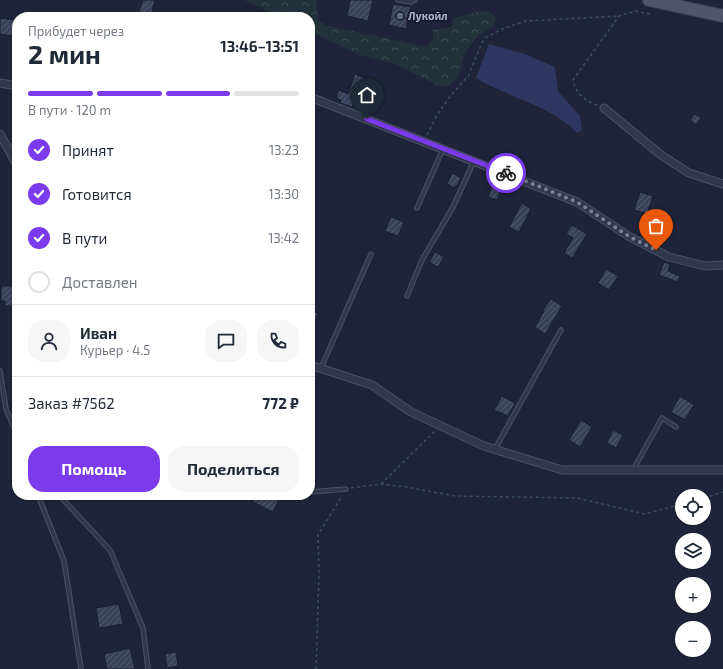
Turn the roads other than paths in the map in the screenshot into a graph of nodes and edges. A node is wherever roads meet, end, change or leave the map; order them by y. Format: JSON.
{"nodes":[{"id":1,"x":398,"y":0,"type":"edge"},
{"id":2,"x":416,"y":0,"type":"edge"},
{"id":3,"x":648,"y":0,"type":"edge"},
{"id":4,"x":723,"y":16,"type":"edge"},
{"id":5,"x":0,"y":84,"type":"edge"},
{"id":6,"x":12,"y":85,"type":"edge"},
{"id":7,"x":315,"y":99,"type":"edge"},
{"id":8,"x":604,"y":108,"type":"road end"},
{"id":9,"x":0,"y":134,"type":"edge"},
{"id":10,"x":443,"y":148,"type":"junction"},
{"id":11,"x":12,"y":156,"type":"edge"},
{"id":12,"x":474,"y":161,"type":"junction"},
{"id":13,"x":723,"y":184,"type":"edge"},
{"id":14,"x":417,"y":208,"type":"dead end"},
{"id":15,"x":371,"y":254,"type":"dead end"},
{"id":16,"x":723,"y":265,"type":"edge"},
{"id":17,"x":407,"y":296,"type":"dead end"},
{"id":18,"x":561,"y":330,"type":"dead end"},
{"id":19,"x":315,"y":367,"type":"edge"},
{"id":20,"x":321,"y":369,"type":"junction"},
{"id":21,"x":0,"y":372,"type":"edge"},
{"id":22,"x":12,"y":423,"type":"edge"},
{"id":23,"x":676,"y":427,"type":"dead end"},
{"id":24,"x":495,"y":449,"type":"junction"},
{"id":25,"x":632,"y":470,"type":"junction"},
{"id":26,"x":723,"y":470,"type":"edge"},
{"id":27,"x":346,"y":489,"type":"road end"},
{"id":28,"x":315,"y":492,"type":"edge"},
{"id":29,"x":40,"y":500,"type":"edge"},
{"id":30,"x":65,"y":500,"type":"edge"},
{"id":31,"x":82,"y":669,"type":"edge"},
{"id":32,"x":148,"y":669,"type":"edge"}],
"edges":[{"from":1,"to":2,"type":"lane"},
{"from":3,"to":4,"type":"main road"},
{"from":5,"to":6,"type":"street"},
{"from":7,"to":10,"type":"street"},
{"from":8,"to":13,"type":"street"},
{"from":9,"to":11,"type":"street"},
{"from":10,"to":12,"type":"street"},
{"from":10,"to":14,"type":"lane"},
{"from":12,"to":16,"type":"street"},
{"from":12,"to":17,"type":"lane"},
{"from":15,"to":20,"type":"lane"},
{"from":18,"to":24,"type":"lane"},
{"from":19,"to":20,"type":"street"},
{"from":20,"to":24,"type":"street"},
{"from":21,"to":22,"type":"lane"},
{"from":23,"to":25,"type":"lane"},
{"from":24,"to":25,"type":"street"},
{"from":25,"to":26,"type":"street"},
{"from":27,"to":28,"type":"lane"},
{"from":29,"to":31,"type":"lane"},
{"from":30,"to":32,"type":"lane"}]}
